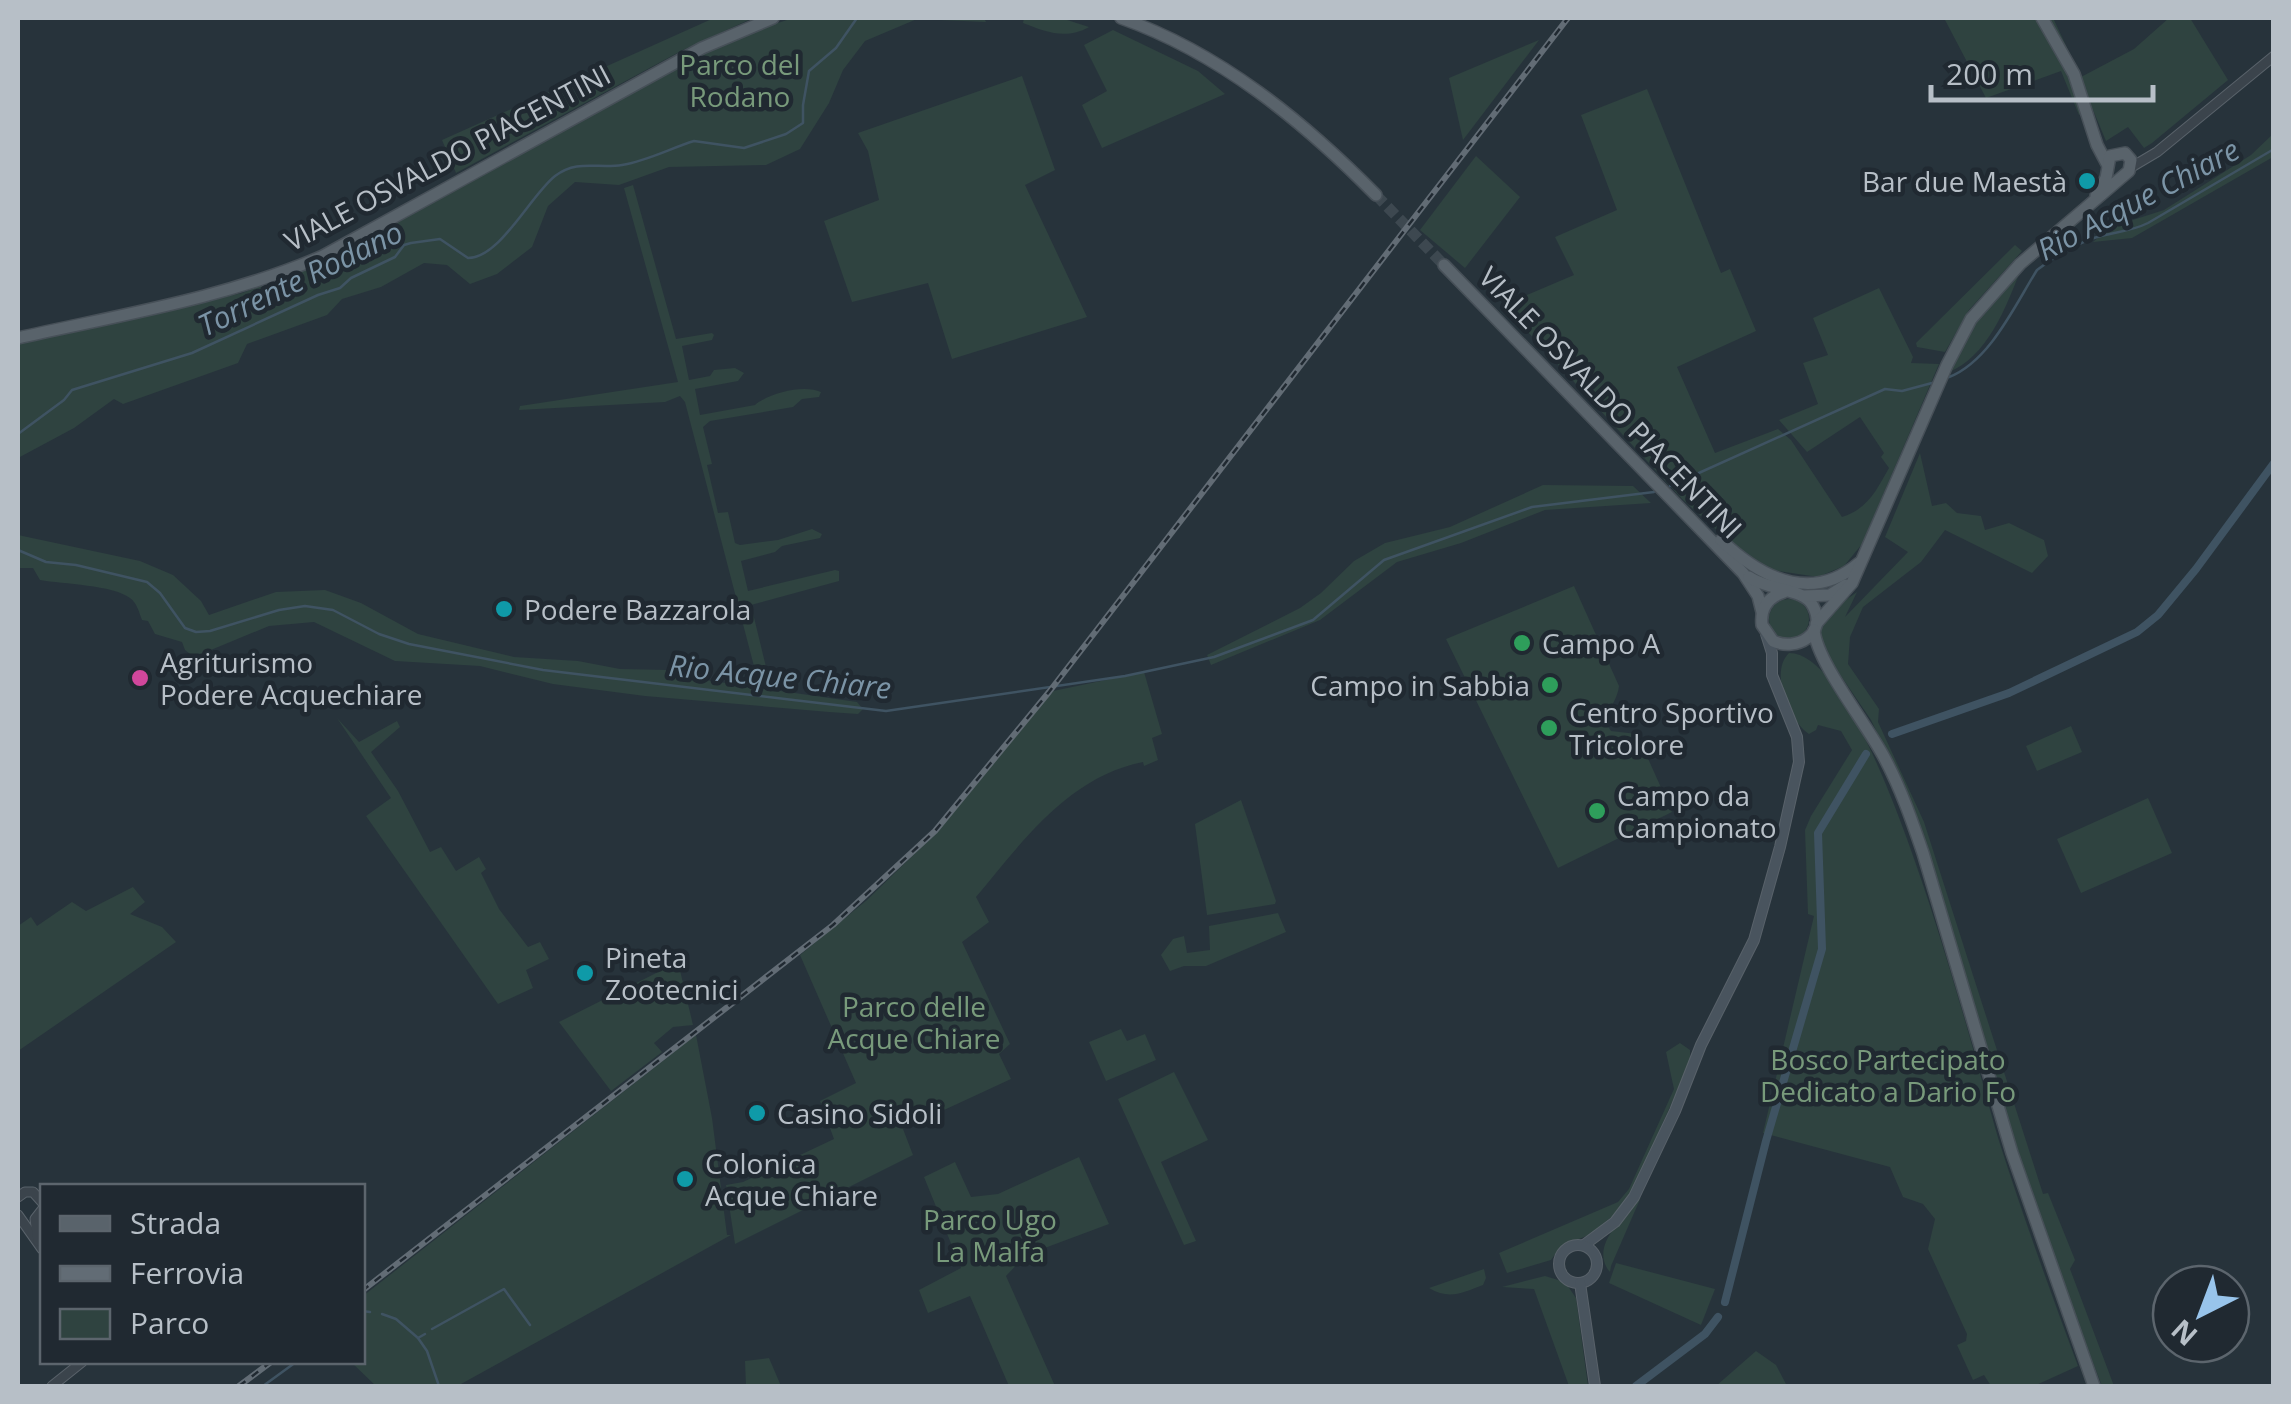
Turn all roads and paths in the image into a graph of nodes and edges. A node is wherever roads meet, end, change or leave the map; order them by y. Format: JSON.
{"nodes":[{"id":1,"x":773,"y":18,"type":"edge"},
{"id":2,"x":1121,"y":18,"type":"edge"},
{"id":3,"x":2042,"y":18,"type":"edge"},
{"id":4,"x":2274,"y":56,"type":"edge"},
{"id":5,"x":2096,"y":140,"type":"junction"},
{"id":6,"x":2162,"y":146,"type":"junction"},
{"id":7,"x":2120,"y":153,"type":"junction"},
{"id":8,"x":2107,"y":165,"type":"junction"},
{"id":9,"x":2125,"y":172,"type":"junction"},
{"id":10,"x":1376,"y":195,"type":"tunnel mouth"},
{"id":11,"x":2096,"y":196,"type":"junction"},
{"id":12,"x":1444,"y":265,"type":"tunnel mouth"},
{"id":13,"x":18,"y":338,"type":"edge"},
{"id":14,"x":1678,"y":506,"type":"junction"},
{"id":15,"x":1861,"y":561,"type":"junction"},
{"id":16,"x":1743,"y":573,"type":"junction"},
{"id":17,"x":1856,"y":575,"type":"junction"},
{"id":18,"x":1784,"y":592,"type":"junction"},
{"id":19,"x":1804,"y":596,"type":"junction"},
{"id":20,"x":1762,"y":612,"type":"junction"},
{"id":21,"x":1815,"y":627,"type":"junction"},
{"id":22,"x":1765,"y":633,"type":"junction"},
{"id":23,"x":1792,"y":646,"type":"junction"},
{"id":24,"x":1830,"y":670,"type":"junction"},
{"id":25,"x":1775,"y":680,"type":"junction"},
{"id":26,"x":18,"y":1187,"type":"edge"},
{"id":27,"x":29,"y":1192,"type":"junction"},
{"id":28,"x":18,"y":1197,"type":"edge"},
{"id":29,"x":40,"y":1198,"type":"edge"},
{"id":30,"x":40,"y":1213,"type":"edge"},
{"id":31,"x":19,"y":1217,"type":"edge"},
{"id":32,"x":35,"y":1219,"type":"junction"},
{"id":33,"x":1615,"y":1222,"type":"junction"},
{"id":34,"x":40,"y":1242,"type":"edge"},
{"id":35,"x":40,"y":1245,"type":"edge"},
{"id":36,"x":1584,"y":1245,"type":"junction"},
{"id":37,"x":1596,"y":1256,"type":"junction"},
{"id":38,"x":1580,"y":1282,"type":"junction"},
{"id":39,"x":80,"y":1364,"type":"edge"},
{"id":40,"x":52,"y":1386,"type":"edge"},
{"id":41,"x":1595,"y":1386,"type":"edge"},
{"id":42,"x":2094,"y":1386,"type":"edge"}],
"edges":[{"from":1,"to":13,"type":"main road","name":"VIALE OSVALDO PIACENTINI"},
{"from":2,"to":10,"type":"main road"},
{"from":3,"to":5,"type":"main road"},
{"from":4,"to":6,"type":"street"},
{"from":5,"to":7,"type":"main road"},
{"from":5,"to":8,"type":"main road"},
{"from":6,"to":7,"type":"street"},
{"from":6,"to":9,"type":"street"},
{"from":7,"to":8,"type":"main road"},
{"from":7,"to":9,"type":"main road"},
{"from":8,"to":9,"type":"main road"},
{"from":8,"to":11,"type":"main road"},
{"from":9,"to":11,"type":"main road"},
{"from":11,"to":15,"type":"main road"},
{"from":12,"to":14,"type":"main road","name":"VIALE OSVALDO PIACENTINI"},
{"from":14,"to":15,"type":"main road"},
{"from":14,"to":16,"type":"main road","name":"VIALE OSVALDO PIACENTINI"},
{"from":15,"to":17,"type":"main road"},
{"from":16,"to":18,"type":"main road","name":"VIALE OSVALDO PIACENTINI"},
{"from":16,"to":20,"type":"main road","name":"VIALE OSVALDO PIACENTINI"},
{"from":17,"to":19,"type":"main road"},
{"from":17,"to":21,"type":"main road"},
{"from":18,"to":19,"type":"main road"},
{"from":18,"to":20,"type":"main road"},
{"from":19,"to":21,"type":"main road"},
{"from":20,"to":22,"type":"main road"},
{"from":21,"to":23,"type":"main road"},
{"from":21,"to":24,"type":"main road"},
{"from":22,"to":23,"type":"main road"},
{"from":22,"to":25,"type":"main road"},
{"from":23,"to":24,"type":"main road"},
{"from":23,"to":25,"type":"main road"},
{"from":24,"to":42,"type":"main road"},
{"from":25,"to":33,"type":"main road"},
{"from":26,"to":27,"type":"street"},
{"from":27,"to":28,"type":"street"},
{"from":27,"to":29,"type":"street"},
{"from":30,"to":32,"type":"street"},
{"from":31,"to":32,"type":"street"},
{"from":31,"to":35,"type":"street"},
{"from":32,"to":34,"type":"street"},
{"from":33,"to":36,"type":"main road"},
{"from":33,"to":37,"type":"main road"},
{"from":36,"to":37,"type":"main road"},
{"from":36,"to":38,"type":"main road"},
{"from":37,"to":38,"type":"main road"},
{"from":38,"to":41,"type":"main road"},
{"from":39,"to":40,"type":"street"}]}
